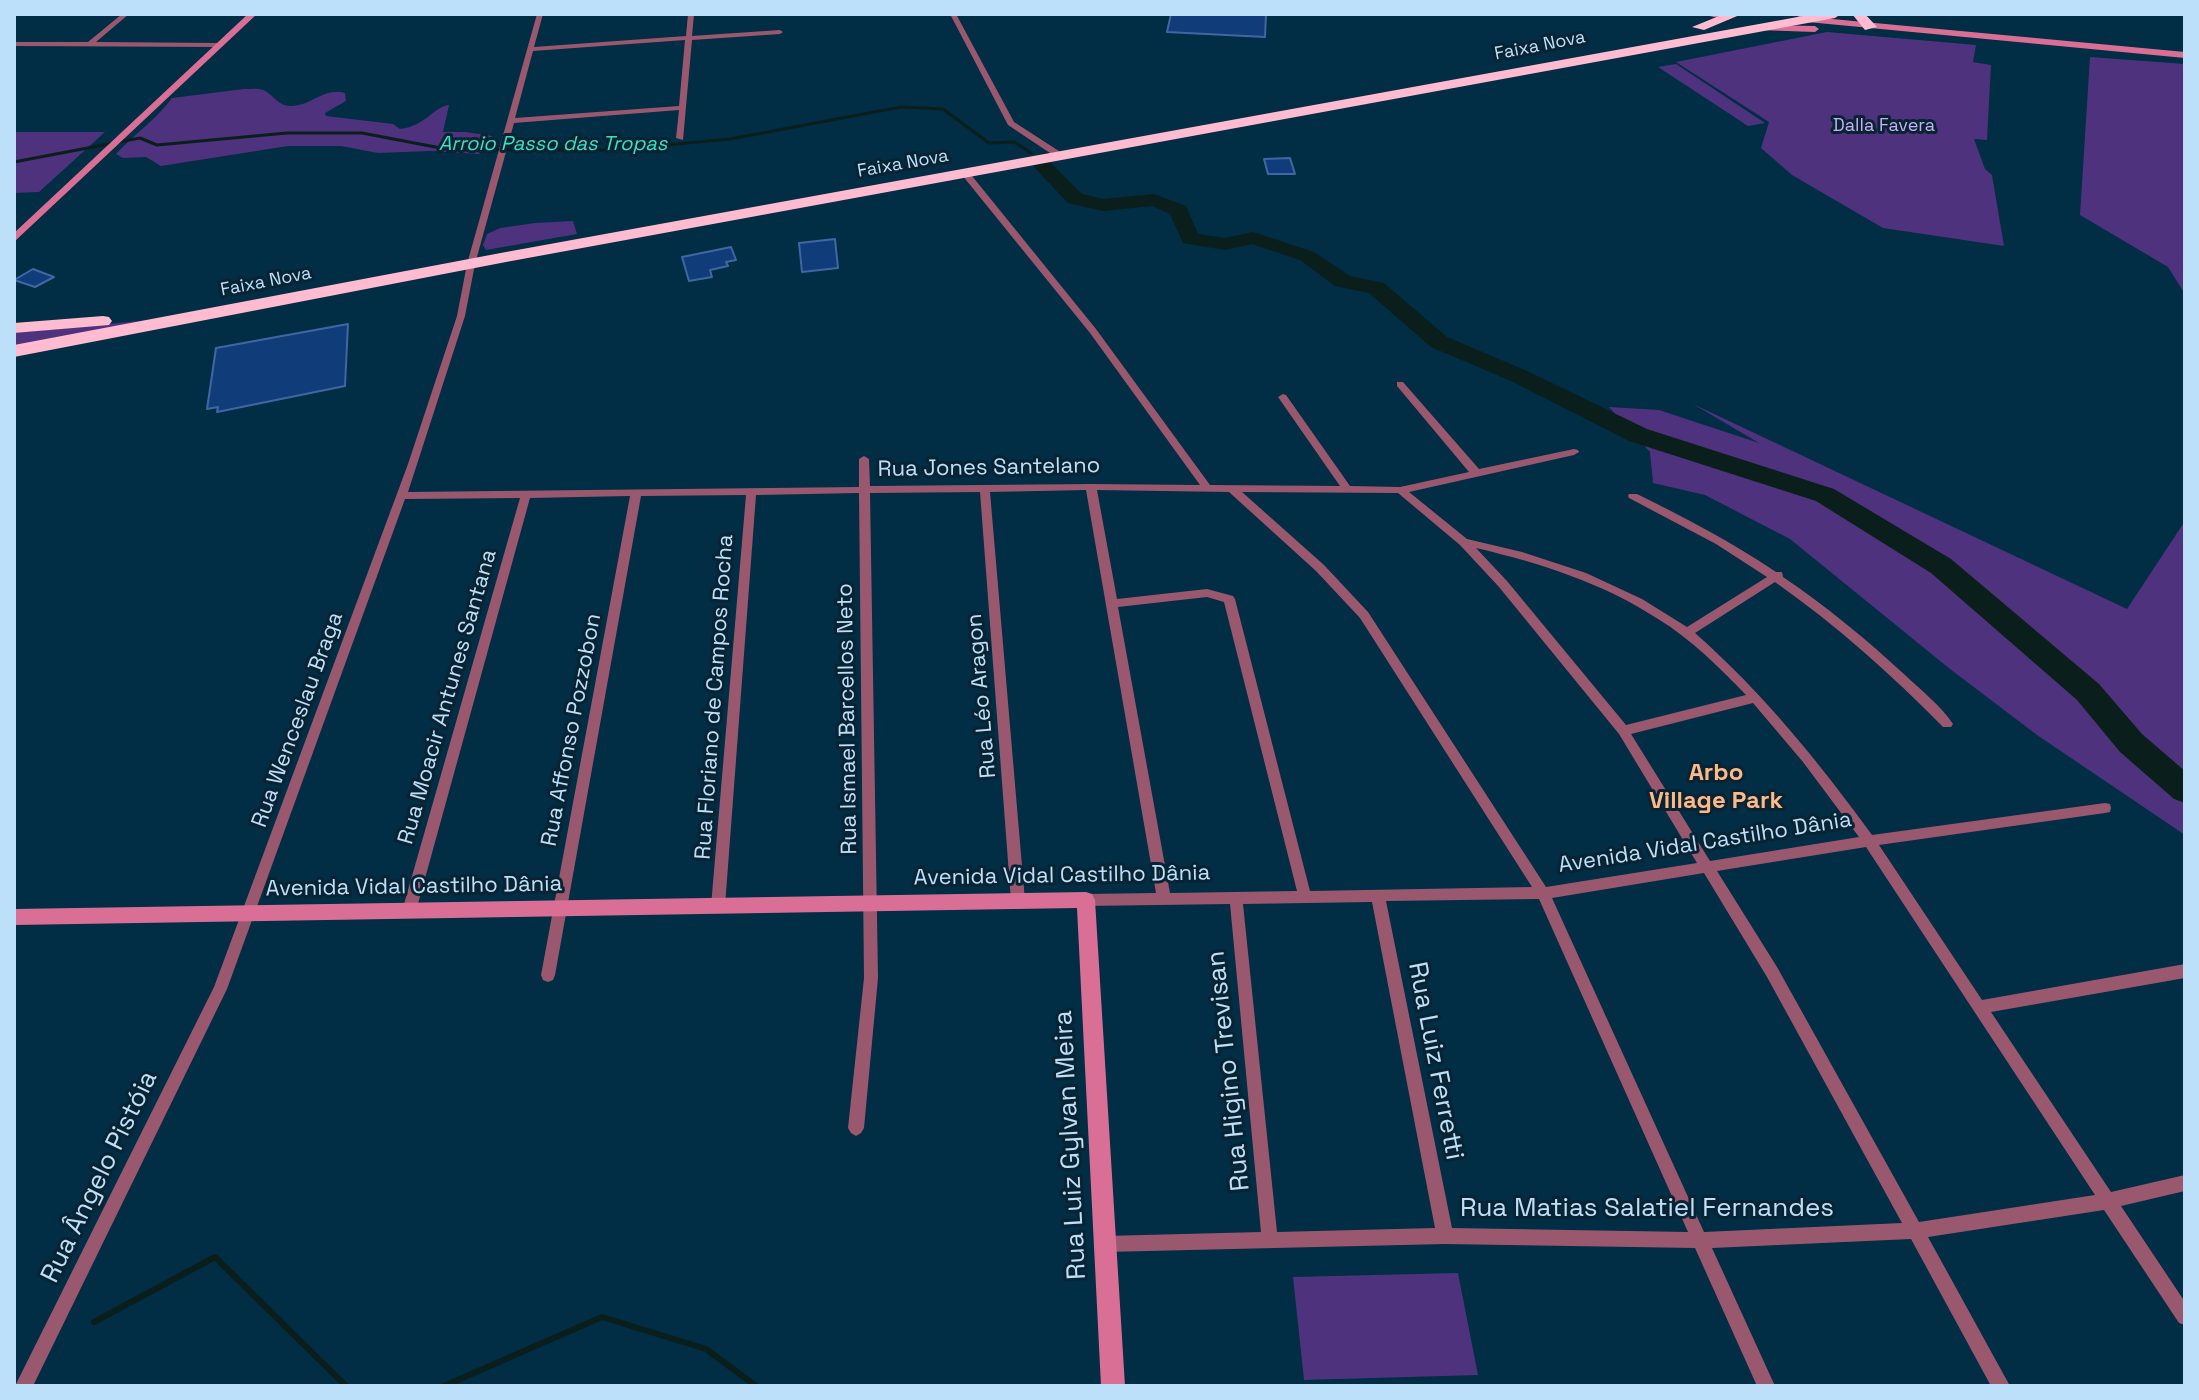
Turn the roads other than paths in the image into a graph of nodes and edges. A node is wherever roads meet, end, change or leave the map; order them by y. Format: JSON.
{"nodes":[{"id":1,"x":126,"y":14,"type":"edge"},
{"id":2,"x":253,"y":14,"type":"edge"},
{"id":3,"x":540,"y":14,"type":"edge"},
{"id":4,"x":691,"y":14,"type":"edge"},
{"id":5,"x":953,"y":14,"type":"edge"},
{"id":6,"x":1692,"y":14,"type":"edge"},
{"id":7,"x":1704,"y":14,"type":"edge"},
{"id":8,"x":1835,"y":14,"type":"edge"},
{"id":9,"x":1858,"y":14,"type":"edge"},
{"id":10,"x":1732,"y":16,"type":"edge"},
{"id":11,"x":1795,"y":17,"type":"edge"},
{"id":12,"x":1870,"y":27,"type":"junction"},
{"id":13,"x":1761,"y":28,"type":"junction"},
{"id":14,"x":1688,"y":31,"type":"junction"},
{"id":15,"x":1897,"y":31,"type":"junction"},
{"id":16,"x":780,"y":32,"type":"dead end"},
{"id":17,"x":689,"y":38,"type":"junction"},
{"id":18,"x":14,"y":44,"type":"edge"},
{"id":19,"x":89,"y":45,"type":"junction"},
{"id":20,"x":221,"y":45,"type":"junction"},
{"id":21,"x":530,"y":49,"type":"junction"},
{"id":22,"x":1605,"y":55,"type":"junction"},
{"id":23,"x":2185,"y":55,"type":"edge"},
{"id":24,"x":683,"y":108,"type":"junction"},
{"id":25,"x":510,"y":121,"type":"junction"},
{"id":26,"x":680,"y":138,"type":"dead end"},
{"id":27,"x":1059,"y":155,"type":"junction"},
{"id":28,"x":965,"y":173,"type":"junction"},
{"id":29,"x":14,"y":239,"type":"edge"},
{"id":30,"x":471,"y":264,"type":"junction"},
{"id":31,"x":209,"y":314,"type":"junction"},
{"id":32,"x":14,"y":328,"type":"edge"},
{"id":33,"x":14,"y":351,"type":"edge"},
{"id":34,"x":1400,"y":384,"type":"dead end"},
{"id":35,"x":1283,"y":397,"type":"dead end"},
{"id":36,"x":1574,"y":452,"type":"dead end"},
{"id":37,"x":864,"y":459,"type":"dead end"},
{"id":38,"x":1476,"y":473,"type":"junction"},
{"id":39,"x":1206,"y":486,"type":"junction"},
{"id":40,"x":1091,"y":487,"type":"junction"},
{"id":41,"x":1230,"y":487,"type":"junction"},
{"id":42,"x":985,"y":488,"type":"junction"},
{"id":43,"x":1347,"y":489,"type":"junction"},
{"id":44,"x":865,"y":490,"type":"junction"},
{"id":45,"x":1400,"y":490,"type":"junction"},
{"id":46,"x":751,"y":491,"type":"junction"},
{"id":47,"x":636,"y":493,"type":"junction"},
{"id":48,"x":526,"y":494,"type":"junction"},
{"id":49,"x":401,"y":496,"type":"junction"},
{"id":50,"x":1633,"y":496,"type":"dead end"},
{"id":51,"x":1464,"y":542,"type":"junction"},
{"id":52,"x":1778,"y":575,"type":"junction"},
{"id":53,"x":1112,"y":604,"type":"junction"},
{"id":54,"x":1687,"y":633,"type":"junction"},
{"id":55,"x":1754,"y":698,"type":"junction"},
{"id":56,"x":1947,"y":724,"type":"dead end"},
{"id":57,"x":1623,"y":731,"type":"junction"},
{"id":58,"x":2105,"y":808,"type":"dead end"},
{"id":59,"x":1869,"y":841,"type":"junction"},
{"id":60,"x":1709,"y":867,"type":"junction"},
{"id":61,"x":1543,"y":893,"type":"junction"},
{"id":62,"x":1378,"y":895,"type":"junction"},
{"id":63,"x":1305,"y":897,"type":"junction"},
{"id":64,"x":1236,"y":898,"type":"junction"},
{"id":65,"x":1164,"y":899,"type":"junction"},
{"id":66,"x":1086,"y":900,"type":"junction"},
{"id":67,"x":1018,"y":901,"type":"junction"},
{"id":68,"x":870,"y":903,"type":"junction"},
{"id":69,"x":718,"y":906,"type":"junction"},
{"id":70,"x":560,"y":909,"type":"junction"},
{"id":71,"x":409,"y":911,"type":"junction"},
{"id":72,"x":248,"y":913,"type":"junction"},
{"id":73,"x":14,"y":917,"type":"edge"},
{"id":74,"x":2185,"y":971,"type":"edge"},
{"id":75,"x":548,"y":975,"type":"dead end"},
{"id":76,"x":220,"y":989,"type":"joint"},
{"id":77,"x":1979,"y":1007,"type":"junction"},
{"id":78,"x":856,"y":1128,"type":"dead end"},
{"id":79,"x":2185,"y":1183,"type":"edge"},
{"id":80,"x":2108,"y":1201,"type":"junction"},
{"id":81,"x":1917,"y":1231,"type":"junction"},
{"id":82,"x":1445,"y":1236,"type":"junction"},
{"id":83,"x":1270,"y":1240,"type":"junction"},
{"id":84,"x":1698,"y":1240,"type":"junction"},
{"id":85,"x":1105,"y":1244,"type":"junction"},
{"id":86,"x":2185,"y":1317,"type":"edge"},
{"id":87,"x":24,"y":1386,"type":"edge"},
{"id":88,"x":1113,"y":1386,"type":"edge"},
{"id":89,"x":1766,"y":1386,"type":"edge"},
{"id":90,"x":2001,"y":1386,"type":"edge"}],
"edges":[{"from":1,"to":19,"type":"street"},
{"from":2,"to":20,"type":"street"},
{"from":3,"to":21,"type":"street","name":"Rua Wenceslau Braga"},
{"from":4,"to":17,"type":"street"},
{"from":5,"to":27,"type":"street"},
{"from":6,"to":14,"type":"highway"},
{"from":7,"to":10,"type":"street"},
{"from":8,"to":11,"type":"highway","name":"Faixa Nova"},
{"from":9,"to":12,"type":"highway"},
{"from":10,"to":13,"type":"highway"},
{"from":10,"to":14,"type":"highway","name":"Faixa Nova"},
{"from":11,"to":12,"type":"street"},
{"from":11,"to":13,"type":"highway","name":"Faixa Nova"},
{"from":12,"to":15,"type":"street"},
{"from":13,"to":15,"type":"street"},
{"from":13,"to":22,"type":"highway","name":"Faixa Nova"},
{"from":14,"to":22,"type":"highway","name":"Faixa Nova"},
{"from":15,"to":23,"type":"street"},
{"from":16,"to":17,"type":"street"},
{"from":17,"to":21,"type":"street"},
{"from":17,"to":24,"type":"street"},
{"from":18,"to":19,"type":"street"},
{"from":19,"to":20,"type":"street"},
{"from":20,"to":29,"type":"street"},
{"from":21,"to":25,"type":"street","name":"Rua Wenceslau Braga"},
{"from":22,"to":27,"type":"highway","name":"Faixa Nova"},
{"from":24,"to":25,"type":"street"},
{"from":24,"to":26,"type":"street"},
{"from":25,"to":30,"type":"street","name":"Rua Wenceslau Braga"},
{"from":27,"to":28,"type":"highway","name":"Faixa Nova"},
{"from":28,"to":30,"type":"highway","name":"Faixa Nova"},
{"from":28,"to":39,"type":"street"},
{"from":30,"to":31,"type":"highway","name":"Faixa Nova"},
{"from":30,"to":49,"type":"street","name":"Rua Wenceslau Braga"},
{"from":31,"to":32,"type":"highway","name":"Faixa Nova"},
{"from":31,"to":33,"type":"highway","name":"Faixa Nova"},
{"from":34,"to":38,"type":"street"},
{"from":35,"to":43,"type":"street"},
{"from":36,"to":38,"type":"street","name":"Rua Jones Santelano"},
{"from":37,"to":44,"type":"street","name":"Rua Ismael Barcellos Neto"},
{"from":38,"to":45,"type":"street","name":"Rua Jones Santelano"},
{"from":39,"to":40,"type":"street","name":"Rua Jones Santelano"},
{"from":39,"to":41,"type":"street","name":"Rua Jones Santelano"},
{"from":40,"to":42,"type":"street","name":"Rua Jones Santelano"},
{"from":40,"to":53,"type":"street"},
{"from":41,"to":43,"type":"street","name":"Rua Jones Santelano"},
{"from":41,"to":61,"type":"street"},
{"from":42,"to":44,"type":"street","name":"Rua Jones Santelano"},
{"from":42,"to":67,"type":"street","name":"Rua Léo Aragon"},
{"from":43,"to":45,"type":"street","name":"Rua Jones Santelano"},
{"from":44,"to":46,"type":"street","name":"Rua Jones Santelano"},
{"from":44,"to":68,"type":"street","name":"Rua Ismael Barcellos Neto"},
{"from":45,"to":51,"type":"street"},
{"from":46,"to":47,"type":"street","name":"Rua Jones Santelano"},
{"from":46,"to":69,"type":"street","name":"Rua Floriano de Campos Rocha"},
{"from":47,"to":48,"type":"street","name":"Rua Jones Santelano"},
{"from":47,"to":70,"type":"street","name":"Rua Affonso Pozzobon"},
{"from":48,"to":49,"type":"street","name":"Rua Jones Santelano"},
{"from":48,"to":71,"type":"street","name":"Rua Moacir Antunes Santana"},
{"from":49,"to":72,"type":"street","name":"Rua Wenceslau Braga"},
{"from":50,"to":52,"type":"street"},
{"from":51,"to":54,"type":"street"},
{"from":51,"to":57,"type":"street"},
{"from":52,"to":54,"type":"street"},
{"from":52,"to":56,"type":"street"},
{"from":53,"to":63,"type":"street"},
{"from":53,"to":65,"type":"street"},
{"from":54,"to":55,"type":"street"},
{"from":55,"to":57,"type":"street"},
{"from":55,"to":59,"type":"street"},
{"from":57,"to":60,"type":"street"},
{"from":58,"to":59,"type":"street","name":"Avenida Vidal Castilho Dânia"},
{"from":59,"to":60,"type":"street","name":"Avenida Vidal Castilho Dânia"},
{"from":59,"to":77,"type":"street"},
{"from":60,"to":61,"type":"street","name":"Avenida Vidal Castilho Dânia"},
{"from":60,"to":81,"type":"street"},
{"from":61,"to":62,"type":"street","name":"Avenida Vidal Castilho Dânia"},
{"from":61,"to":84,"type":"street"},
{"from":62,"to":63,"type":"street","name":"Avenida Vidal Castilho Dânia"},
{"from":62,"to":82,"type":"street","name":"Rua Luiz Ferretti"},
{"from":63,"to":64,"type":"street","name":"Avenida Vidal Castilho Dânia"},
{"from":64,"to":65,"type":"street","name":"Avenida Vidal Castilho Dânia"},
{"from":64,"to":83,"type":"street","name":"Rua Higino Trevisan"},
{"from":65,"to":66,"type":"street","name":"Avenida Vidal Castilho Dânia"},
{"from":66,"to":67,"type":"street","name":"Avenida Vidal Castilho Dânia"},
{"from":66,"to":85,"type":"street","name":"Rua Luiz Gylvan Meira"},
{"from":67,"to":68,"type":"street","name":"Avenida Vidal Castilho Dânia"},
{"from":68,"to":69,"type":"street","name":"Avenida Vidal Castilho Dânia"},
{"from":68,"to":78,"type":"street","name":"Rua Ismael Barcellos Neto"},
{"from":69,"to":70,"type":"street","name":"Avenida Vidal Castilho Dânia"},
{"from":70,"to":71,"type":"street","name":"Avenida Vidal Castilho Dânia"},
{"from":70,"to":75,"type":"street","name":"Rua Affonso Pozzobon"},
{"from":71,"to":72,"type":"street","name":"Avenida Vidal Castilho Dânia"},
{"from":72,"to":73,"type":"street","name":"Avenida Vidal Castilho Dânia"},
{"from":72,"to":76,"type":"street","name":"Rua Wenceslau Braga"},
{"from":74,"to":77,"type":"street"},
{"from":76,"to":87,"type":"street","name":"Rua Ângelo Pistóia"},
{"from":77,"to":80,"type":"street"},
{"from":79,"to":80,"type":"street","name":"Rua Matias Salatiel Fernandes"},
{"from":80,"to":81,"type":"street","name":"Rua Matias Salatiel Fernandes"},
{"from":80,"to":86,"type":"street"},
{"from":81,"to":84,"type":"street","name":"Rua Matias Salatiel Fernandes"},
{"from":81,"to":90,"type":"street"},
{"from":82,"to":83,"type":"street","name":"Rua Matias Salatiel Fernandes"},
{"from":82,"to":84,"type":"street","name":"Rua Matias Salatiel Fernandes"},
{"from":83,"to":85,"type":"street","name":"Rua Matias Salatiel Fernandes"},
{"from":84,"to":89,"type":"street"},
{"from":85,"to":88,"type":"street","name":"Rua Luiz Gylvan Meira"}]}
